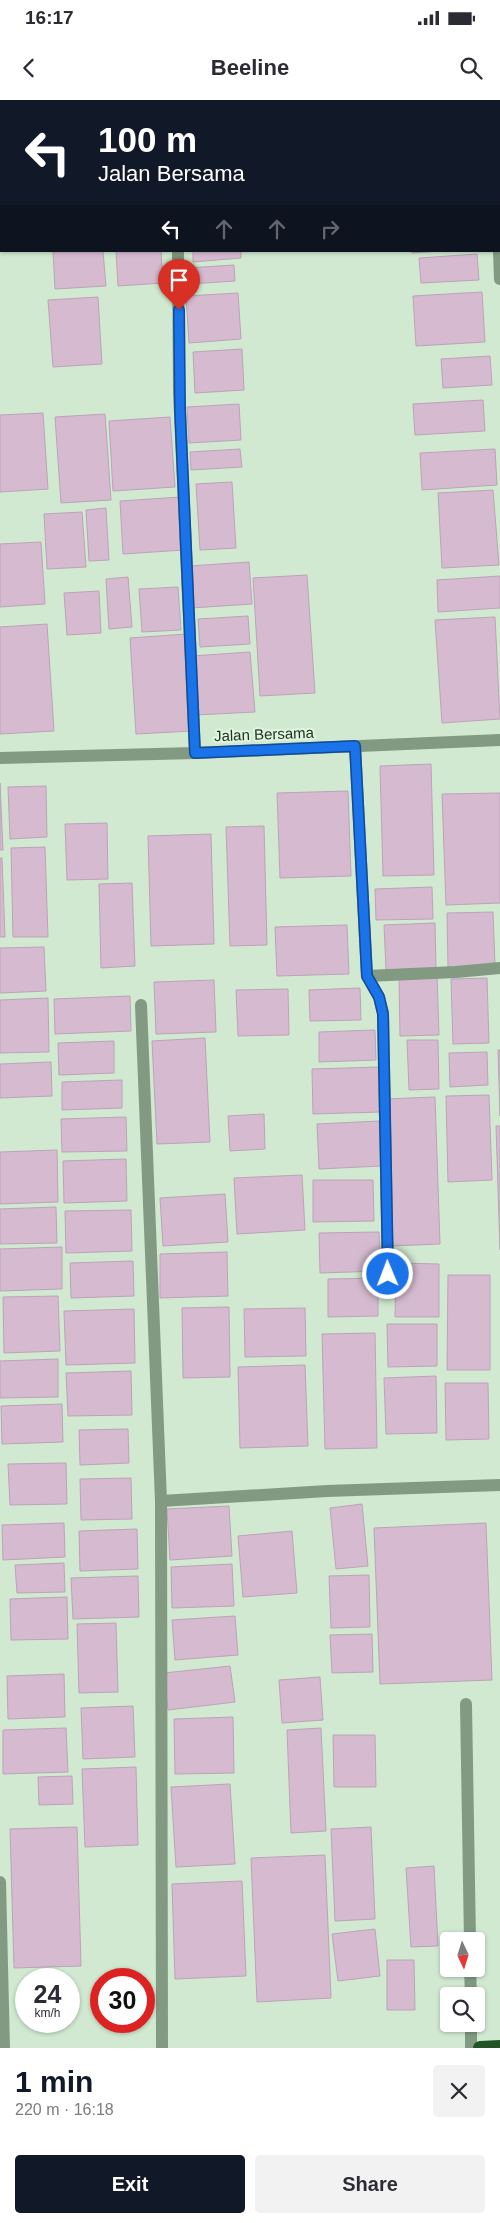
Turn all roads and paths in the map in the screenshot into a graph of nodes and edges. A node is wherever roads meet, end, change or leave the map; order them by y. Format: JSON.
{"nodes":[{"id":1,"x":178,"y":252,"type":"edge"},
{"id":2,"x":498,"y":252,"type":"edge"},
{"id":3,"x":500,"y":279,"type":"edge"},
{"id":4,"x":500,"y":740,"type":"edge"},
{"id":5,"x":355,"y":746,"type":"junction"},
{"id":6,"x":195,"y":753,"type":"junction"},
{"id":7,"x":0,"y":758,"type":"edge"},
{"id":8,"x":500,"y":968,"type":"edge"},
{"id":9,"x":367,"y":976,"type":"junction"},
{"id":10,"x":140,"y":1005,"type":"dead end"},
{"id":11,"x":388,"y":1274,"type":"dead end"},
{"id":12,"x":500,"y":1485,"type":"edge"},
{"id":13,"x":161,"y":1500,"type":"junction"},
{"id":14,"x":466,"y":1704,"type":"dead end"},
{"id":15,"x":0,"y":1882,"type":"edge"},
{"id":16,"x":470,"y":1932,"type":"edge"},
{"id":17,"x":471,"y":2032,"type":"edge"},
{"id":18,"x":500,"y":2047,"type":"edge"},
{"id":19,"x":4,"y":2048,"type":"edge"},
{"id":20,"x":162,"y":2048,"type":"edge"},
{"id":21,"x":471,"y":2048,"type":"edge"},
{"id":22,"x":480,"y":2048,"type":"edge"}],
"edges":[{"from":1,"to":6,"type":"street"},
{"from":2,"to":3,"type":"street"},
{"from":4,"to":5,"type":"street","name":"Jalan Bersama"},
{"from":5,"to":6,"type":"street","name":"Jalan Bersama"},
{"from":5,"to":9,"type":"street"},
{"from":6,"to":7,"type":"street","name":"Jalan Bersama"},
{"from":8,"to":9,"type":"street"},
{"from":9,"to":11,"type":"street"},
{"from":10,"to":13,"type":"street"},
{"from":12,"to":13,"type":"street"},
{"from":13,"to":20,"type":"street"},
{"from":14,"to":16,"type":"street"},
{"from":15,"to":19,"type":"street"},
{"from":17,"to":21,"type":"street"},
{"from":18,"to":22,"type":"highway"}]}
